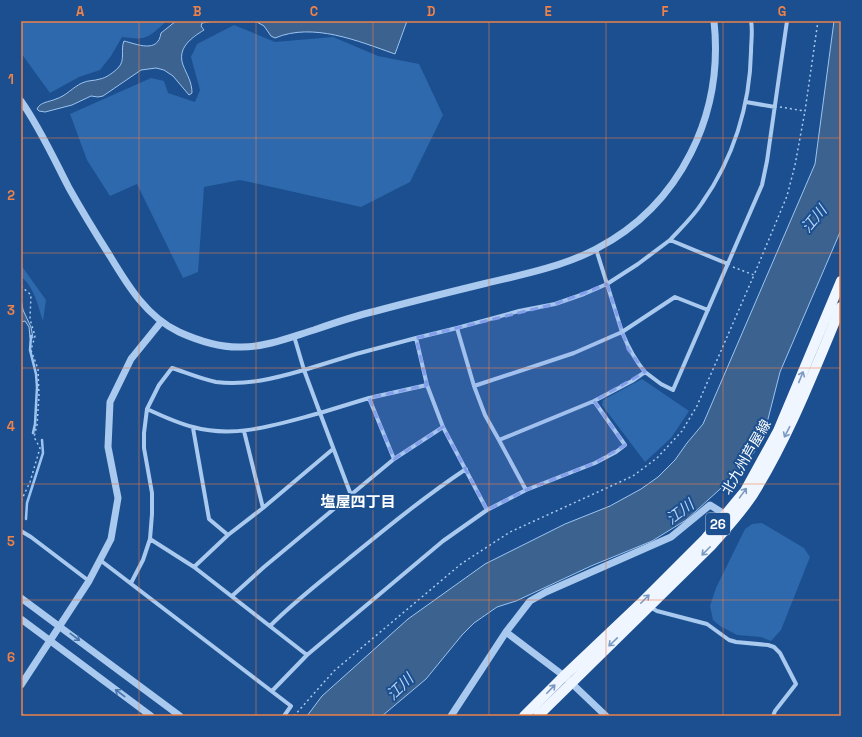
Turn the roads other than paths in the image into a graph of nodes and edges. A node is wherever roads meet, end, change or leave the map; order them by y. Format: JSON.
{"nodes":[{"id":1,"x":714,"y":21,"type":"edge"},
{"id":2,"x":751,"y":21,"type":"edge"},
{"id":3,"x":787,"y":21,"type":"edge"},
{"id":4,"x":21,"y":101,"type":"edge"},
{"id":5,"x":746,"y":102,"type":"junction"},
{"id":6,"x":775,"y":107,"type":"junction"},
{"id":7,"x":670,"y":240,"type":"junction"},
{"id":8,"x":596,"y":249,"type":"junction"},
{"id":9,"x":728,"y":264,"type":"junction"},
{"id":10,"x":841,"y":281,"type":"edge"},
{"id":11,"x":607,"y":284,"type":"junction"},
{"id":12,"x":841,"y":306,"type":"edge"},
{"id":13,"x":708,"y":310,"type":"junction"},
{"id":14,"x":162,"y":322,"type":"junction"},
{"id":15,"x":457,"y":328,"type":"junction"},
{"id":16,"x":622,"y":332,"type":"junction"},
{"id":17,"x":294,"y":336,"type":"junction"},
{"id":18,"x":416,"y":338,"type":"junction"},
{"id":19,"x":304,"y":370,"type":"junction"},
{"id":20,"x":646,"y":372,"type":"junction"},
{"id":21,"x":427,"y":385,"type":"junction"},
{"id":22,"x":474,"y":386,"type":"junction"},
{"id":23,"x":369,"y":398,"type":"junction"},
{"id":24,"x":594,"y":401,"type":"junction"},
{"id":25,"x":147,"y":409,"type":"junction"},
{"id":26,"x":320,"y":413,"type":"junction"},
{"id":27,"x":443,"y":427,"type":"junction"},
{"id":28,"x":194,"y":428,"type":"junction"},
{"id":29,"x":244,"y":431,"type":"junction"},
{"id":30,"x":499,"y":440,"type":"junction"},
{"id":31,"x":333,"y":448,"type":"junction"},
{"id":32,"x":394,"y":459,"type":"junction"},
{"id":33,"x":466,"y":469,"type":"junction"},
{"id":34,"x":526,"y":490,"type":"junction"},
{"id":35,"x":351,"y":495,"type":"junction"},
{"id":36,"x":262,"y":508,"type":"junction"},
{"id":37,"x":487,"y":510,"type":"junction"},
{"id":38,"x":726,"y":515,"type":"junction"},
{"id":39,"x":21,"y":531,"type":"edge"},
{"id":40,"x":228,"y":535,"type":"junction"},
{"id":41,"x":150,"y":538,"type":"junction"},
{"id":42,"x":100,"y":560,"type":"junction"},
{"id":43,"x":194,"y":567,"type":"junction"},
{"id":44,"x":89,"y":581,"type":"junction"},
{"id":45,"x":131,"y":583,"type":"junction"},
{"id":46,"x":232,"y":596,"type":"junction"},
{"id":47,"x":21,"y":598,"type":"edge"},
{"id":48,"x":649,"y":607,"type":"junction"},
{"id":49,"x":21,"y":619,"type":"edge"},
{"id":50,"x":60,"y":626,"type":"junction"},
{"id":51,"x":270,"y":626,"type":"junction"},
{"id":52,"x":506,"y":632,"type":"junction"},
{"id":53,"x":50,"y":641,"type":"junction"},
{"id":54,"x":307,"y":655,"type":"junction"},
{"id":55,"x":567,"y":680,"type":"junction"},
{"id":56,"x":21,"y":685,"type":"edge"},
{"id":57,"x":272,"y":691,"type":"junction"},
{"id":58,"x":151,"y":716,"type":"edge"},
{"id":59,"x":180,"y":716,"type":"edge"},
{"id":60,"x":284,"y":716,"type":"edge"},
{"id":61,"x":450,"y":716,"type":"edge"},
{"id":62,"x":524,"y":716,"type":"edge"},
{"id":63,"x":538,"y":716,"type":"edge"},
{"id":64,"x":606,"y":716,"type":"edge"},
{"id":65,"x":773,"y":716,"type":"edge"}],
"edges":[{"from":1,"to":8,"type":"street"},
{"from":2,"to":5,"type":"street"},
{"from":3,"to":6,"type":"street"},
{"from":4,"to":14,"type":"street"},
{"from":5,"to":6,"type":"street"},
{"from":5,"to":7,"type":"street"},
{"from":6,"to":9,"type":"street"},
{"from":7,"to":9,"type":"street"},
{"from":7,"to":11,"type":"street"},
{"from":8,"to":11,"type":"street"},
{"from":8,"to":17,"type":"street"},
{"from":9,"to":13,"type":"street"},
{"from":38,"to":10,"type":"main road","name":"北九州芦屋線","number":"26","one_way":true},
{"from":11,"to":15,"type":"street"},
{"from":11,"to":16,"type":"street"},
{"from":12,"to":48,"type":"main road","name":"北九州芦屋線","number":"26","one_way":true},
{"from":13,"to":16,"type":"street"},
{"from":13,"to":20,"type":"street"},
{"from":14,"to":17,"type":"street"},
{"from":14,"to":42,"type":"street"},
{"from":15,"to":18,"type":"street"},
{"from":15,"to":22,"type":"street"},
{"from":16,"to":20,"type":"street"},
{"from":16,"to":22,"type":"street"},
{"from":17,"to":19,"type":"street"},
{"from":18,"to":19,"type":"street"},
{"from":18,"to":21,"type":"street"},
{"from":19,"to":25,"type":"street"},
{"from":19,"to":26,"type":"street"},
{"from":20,"to":24,"type":"street"},
{"from":21,"to":23,"type":"street"},
{"from":21,"to":27,"type":"street"},
{"from":22,"to":30,"type":"street"},
{"from":23,"to":26,"type":"street"},
{"from":23,"to":32,"type":"street"},
{"from":24,"to":30,"type":"street"},
{"from":24,"to":34,"type":"street"},
{"from":25,"to":28,"type":"street"},
{"from":25,"to":41,"type":"street"},
{"from":26,"to":29,"type":"street"},
{"from":26,"to":31,"type":"street"},
{"from":27,"to":32,"type":"street"},
{"from":27,"to":33,"type":"street"},
{"from":28,"to":29,"type":"street"},
{"from":28,"to":40,"type":"street"},
{"from":29,"to":36,"type":"street"},
{"from":30,"to":34,"type":"street"},
{"from":31,"to":35,"type":"street"},
{"from":31,"to":36,"type":"street"},
{"from":32,"to":35,"type":"street"},
{"from":33,"to":37,"type":"street"},
{"from":33,"to":51,"type":"street"},
{"from":34,"to":37,"type":"street"},
{"from":35,"to":46,"type":"street"},
{"from":36,"to":40,"type":"street"},
{"from":37,"to":54,"type":"street"},
{"from":38,"to":52,"type":"street"},
{"from":55,"to":38,"type":"main road","name":"北九州芦屋線","number":"26","one_way":true},
{"from":39,"to":44,"type":"street"},
{"from":40,"to":43,"type":"street"},
{"from":41,"to":43,"type":"street"},
{"from":41,"to":45,"type":"street"},
{"from":42,"to":44,"type":"street"},
{"from":42,"to":45,"type":"street"},
{"from":43,"to":46,"type":"street"},
{"from":44,"to":50,"type":"street"},
{"from":45,"to":57,"type":"street"},
{"from":46,"to":51,"type":"street"},
{"from":47,"to":50,"type":"street"},
{"from":48,"to":55,"type":"main road","name":"北九州芦屋線","number":"26","one_way":true},
{"from":48,"to":65,"type":"street"},
{"from":49,"to":53,"type":"street"},
{"from":50,"to":53,"type":"street"},
{"from":50,"to":59,"type":"street","one_way":true},
{"from":51,"to":54,"type":"street"},
{"from":52,"to":55,"type":"street"},
{"from":52,"to":61,"type":"street"},
{"from":53,"to":56,"type":"street"},
{"from":58,"to":53,"type":"street","one_way":true},
{"from":54,"to":57,"type":"street"},
{"from":62,"to":55,"type":"main road","name":"北九州芦屋線","number":"26","one_way":true},
{"from":55,"to":63,"type":"main road","name":"北九州芦屋線","number":"26"},
{"from":55,"to":64,"type":"street"},
{"from":57,"to":60,"type":"street"}]}
